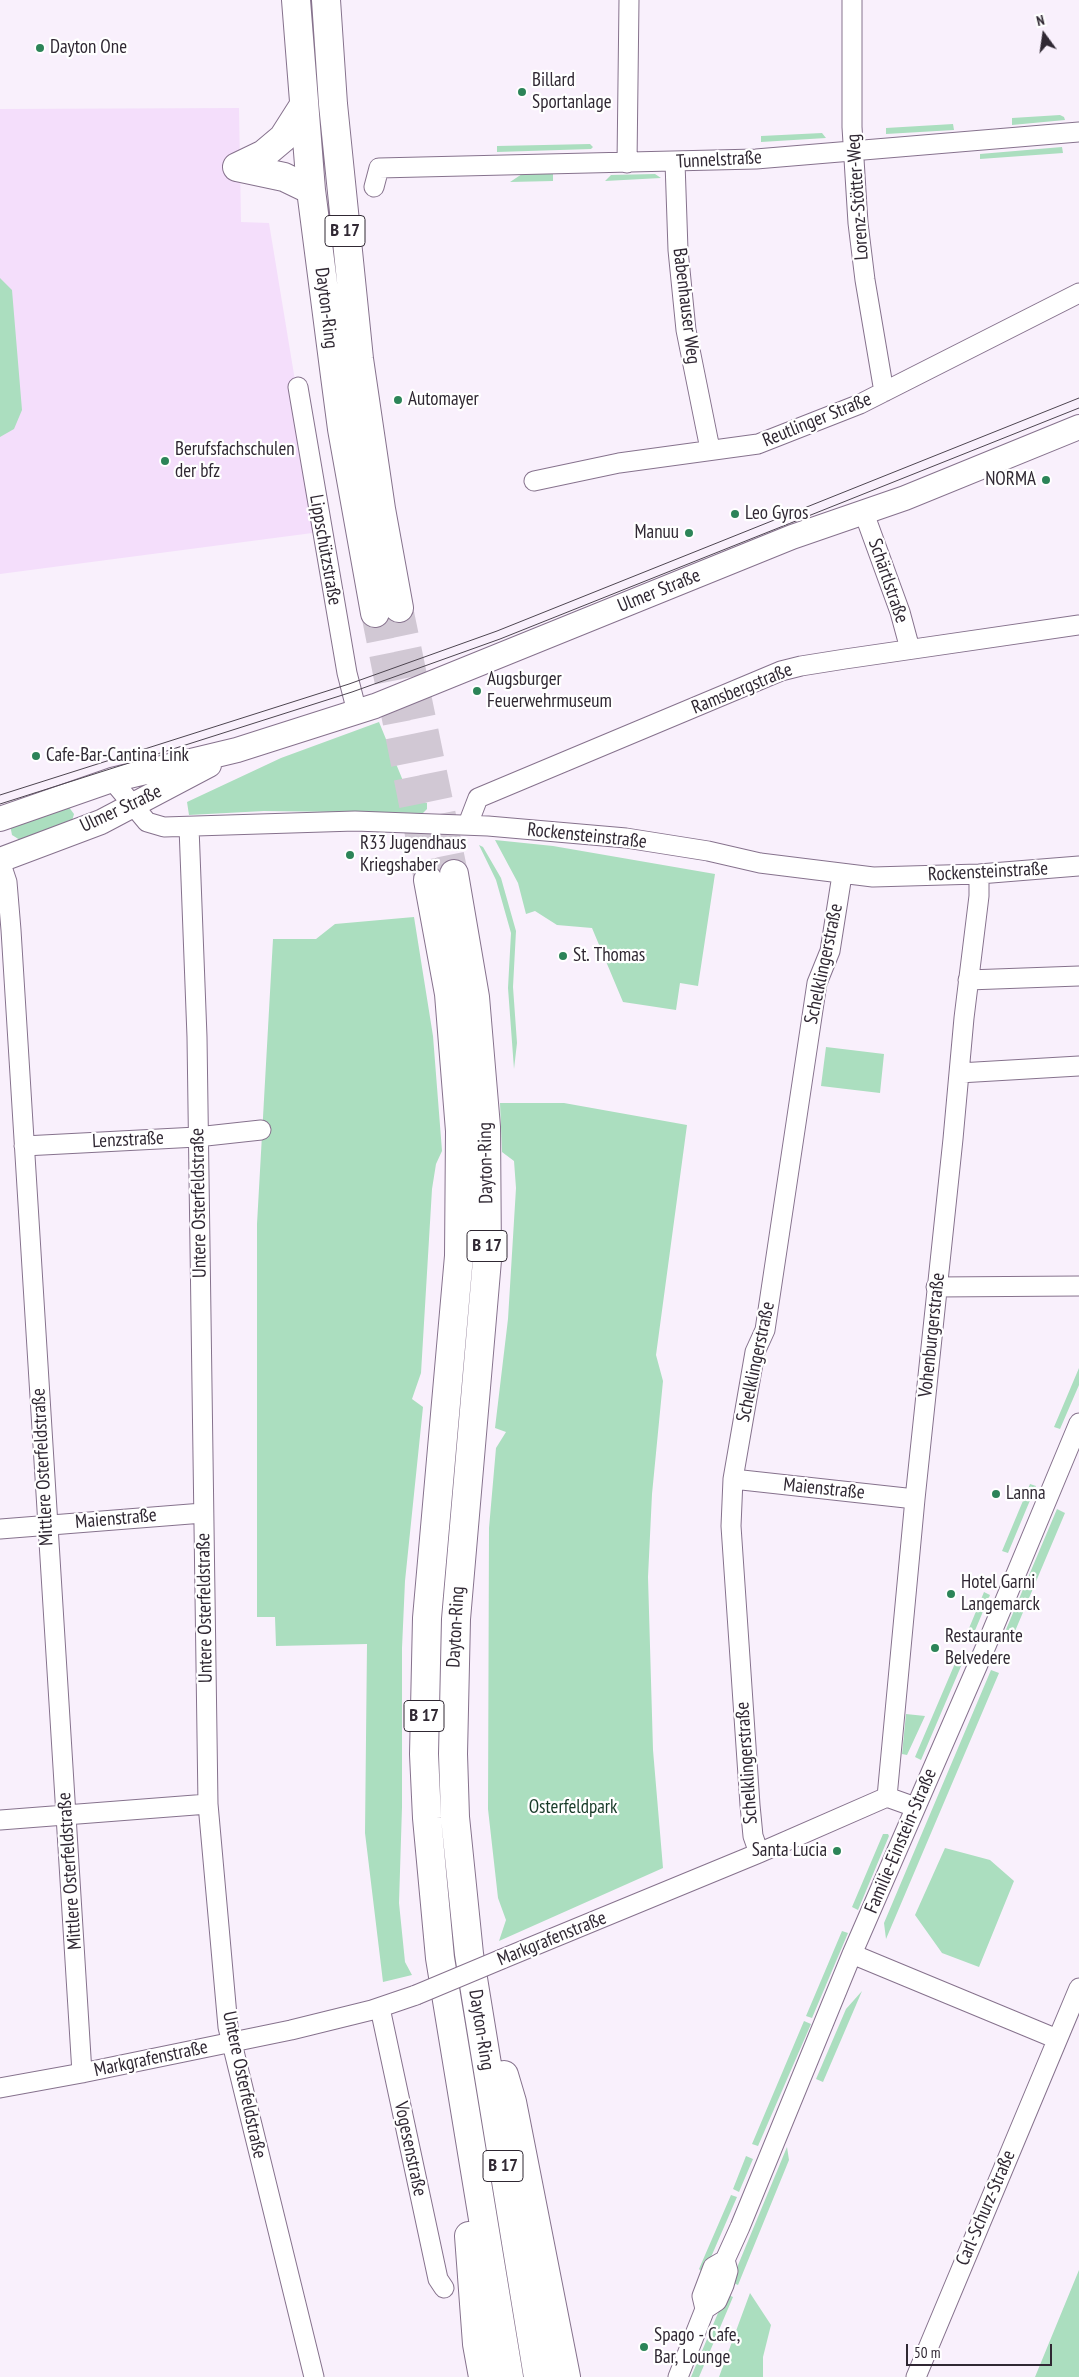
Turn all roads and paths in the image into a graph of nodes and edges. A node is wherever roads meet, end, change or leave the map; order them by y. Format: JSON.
{"nodes":[{"id":1,"x":296,"y":0,"type":"edge"},
{"id":2,"x":326,"y":0,"type":"edge"},
{"id":3,"x":629,"y":0,"type":"edge"},
{"id":4,"x":852,"y":0,"type":"edge"},
{"id":5,"x":304,"y":105,"type":"junction"},
{"id":6,"x":1079,"y":132,"type":"edge"},
{"id":7,"x":853,"y":152,"type":"junction"},
{"id":8,"x":675,"y":162,"type":"junction"},
{"id":9,"x":627,"y":163,"type":"junction"},
{"id":10,"x":374,"y":187,"type":"dead end"},
{"id":11,"x":311,"y":190,"type":"junction"},
{"id":12,"x":1079,"y":293,"type":"edge"},
{"id":13,"x":298,"y":386,"type":"dead end"},
{"id":14,"x":884,"y":392,"type":"junction"},
{"id":15,"x":1079,"y":427,"type":"edge"},
{"id":16,"x":710,"y":449,"type":"junction"},
{"id":17,"x":534,"y":481,"type":"dead end"},
{"id":18,"x":864,"y":513,"type":"junction"},
{"id":19,"x":1079,"y":625,"type":"edge"},
{"id":20,"x":910,"y":649,"type":"junction"},
{"id":21,"x":357,"y":712,"type":"junction"},
{"id":22,"x":237,"y":750,"type":"junction"},
{"id":23,"x":112,"y":780,"type":"junction"},
{"id":24,"x":132,"y":806,"type":"junction"},
{"id":25,"x":0,"y":819,"type":"edge"},
{"id":26,"x":468,"y":824,"type":"junction"},
{"id":27,"x":188,"y":827,"type":"junction"},
{"id":28,"x":0,"y":860,"type":"edge"},
{"id":29,"x":1079,"y":866,"type":"edge"},
{"id":30,"x":979,"y":874,"type":"junction"},
{"id":31,"x":842,"y":875,"type":"junction"},
{"id":32,"x":1079,"y":976,"type":"edge"},
{"id":33,"x":968,"y":980,"type":"junction"},
{"id":34,"x":1079,"y":1066,"type":"edge"},
{"id":35,"x":959,"y":1073,"type":"junction"},
{"id":36,"x":262,"y":1130,"type":"dead end"},
{"id":37,"x":197,"y":1136,"type":"junction"},
{"id":38,"x":24,"y":1146,"type":"junction"},
{"id":39,"x":1079,"y":1286,"type":"edge"},
{"id":40,"x":936,"y":1287,"type":"junction"},
{"id":41,"x":1079,"y":1423,"type":"edge"},
{"id":42,"x":733,"y":1479,"type":"junction"},
{"id":43,"x":914,"y":1499,"type":"junction"},
{"id":44,"x":203,"y":1513,"type":"junction"},
{"id":45,"x":46,"y":1525,"type":"junction"},
{"id":46,"x":0,"y":1529,"type":"edge"},
{"id":47,"x":887,"y":1797,"type":"junction"},
{"id":48,"x":208,"y":1804,"type":"junction"},
{"id":49,"x":915,"y":1807,"type":"junction"},
{"id":50,"x":66,"y":1816,"type":"junction"},
{"id":51,"x":0,"y":1820,"type":"edge"},
{"id":52,"x":760,"y":1853,"type":"junction"},
{"id":53,"x":469,"y":1954,"type":"junction"},
{"id":54,"x":852,"y":1954,"type":"junction"},
{"id":55,"x":1079,"y":1988,"type":"edge"},
{"id":56,"x":380,"y":2008,"type":"junction"},
{"id":57,"x":1057,"y":2039,"type":"junction"},
{"id":58,"x":231,"y":2042,"type":"junction"},
{"id":59,"x":458,"y":2070,"type":"junction"},
{"id":60,"x":82,"y":2073,"type":"junction"},
{"id":61,"x":0,"y":2088,"type":"edge"},
{"id":62,"x":444,"y":2288,"type":"dead end"},
{"id":63,"x":314,"y":2377,"type":"edge"},
{"id":64,"x":483,"y":2377,"type":"edge"},
{"id":65,"x":509,"y":2377,"type":"edge"},
{"id":66,"x":538,"y":2377,"type":"edge"},
{"id":67,"x":566,"y":2377,"type":"edge"},
{"id":68,"x":678,"y":2377,"type":"edge"},
{"id":69,"x":916,"y":2377,"type":"edge"}],
"edges":[{"from":1,"to":5,"type":"highway","name":"Dayton-Ring","number":"B 17"},
{"from":2,"to":11,"type":"highway","name":"Dayton-Ring","number":"B 17"},
{"from":3,"to":9,"type":"street"},
{"from":4,"to":7,"type":"street","name":"Lorenz-Stötter-Weg"},
{"from":5,"to":11,"type":"highway","name":"Dayton-Ring","number":"B 17"},
{"from":5,"to":11,"type":"highway"},
{"from":6,"to":7,"type":"street","name":"Tunnelstraße"},
{"from":7,"to":8,"type":"street","name":"Tunnelstraße"},
{"from":7,"to":14,"type":"street","name":"Lorenz-Stötter-Weg"},
{"from":8,"to":9,"type":"street","name":"Tunnelstraße"},
{"from":8,"to":16,"type":"street","name":"Babenhauser Weg"},
{"from":9,"to":10,"type":"street","name":"Tunnelstraße"},
{"from":12,"to":14,"type":"street","name":"Reutlinger Straße"},
{"from":13,"to":21,"type":"street","name":"Lippschützstraße"},
{"from":14,"to":16,"type":"street","name":"Reutlinger Straße"},
{"from":15,"to":18,"type":"street","name":"Ulmer Straße"},
{"from":16,"to":17,"type":"street","name":"Reutlinger Straße"},
{"from":18,"to":20,"type":"street","name":"Schärtlstraße"},
{"from":18,"to":21,"type":"street","name":"Ulmer Straße"},
{"from":19,"to":20,"type":"street","name":"Ramsbergstraße"},
{"from":20,"to":26,"type":"street","name":"Ramsbergstraße"},
{"from":21,"to":22,"type":"street","name":"Ulmer Straße"},
{"from":22,"to":23,"type":"street","name":"Ulmer Straße"},
{"from":22,"to":24,"type":"street","name":"Ulmer Straße"},
{"from":23,"to":24,"type":"street","name":"Rockensteinstraße"},
{"from":23,"to":25,"type":"street","name":"Ulmer Straße"},
{"from":24,"to":27,"type":"street","name":"Rockensteinstraße"},
{"from":24,"to":28,"type":"street","name":"Ulmer Straße"},
{"from":26,"to":27,"type":"street","name":"Rockensteinstraße"},
{"from":26,"to":31,"type":"street","name":"Rockensteinstraße"},
{"from":27,"to":37,"type":"street","name":"Untere Osterfeldstraße"},
{"from":28,"to":38,"type":"street","name":"Mittlere Osterfeldstraße"},
{"from":29,"to":30,"type":"street","name":"Rockensteinstraße"},
{"from":30,"to":31,"type":"street","name":"Rockensteinstraße"},
{"from":30,"to":33,"type":"street","name":"Vohenburgerstraße"},
{"from":31,"to":42,"type":"street","name":"Schelklingerstraße"},
{"from":32,"to":33,"type":"street"},
{"from":33,"to":35,"type":"street","name":"Vohenburgerstraße"},
{"from":34,"to":35,"type":"street"},
{"from":35,"to":40,"type":"street","name":"Vohenburgerstraße"},
{"from":36,"to":37,"type":"street","name":"Lenzstraße"},
{"from":37,"to":38,"type":"street","name":"Lenzstraße"},
{"from":37,"to":44,"type":"street","name":"Untere Osterfeldstraße"},
{"from":38,"to":45,"type":"street","name":"Mittlere Osterfeldstraße"},
{"from":39,"to":40,"type":"street"},
{"from":40,"to":43,"type":"street","name":"Vohenburgerstraße"},
{"from":41,"to":49,"type":"street","name":"Familie-Einstein-Straße"},
{"from":42,"to":43,"type":"street","name":"Maienstraße"},
{"from":42,"to":52,"type":"street","name":"Schelklingerstraße"},
{"from":43,"to":47,"type":"street","name":"Vohenburgerstraße"},
{"from":44,"to":45,"type":"street","name":"Maienstraße"},
{"from":44,"to":48,"type":"street","name":"Untere Osterfeldstraße"},
{"from":45,"to":46,"type":"street","name":"Maienstraße"},
{"from":45,"to":50,"type":"street","name":"Mittlere Osterfeldstraße"},
{"from":47,"to":49,"type":"street"},
{"from":47,"to":52,"type":"street","name":"Markgrafenstraße"},
{"from":48,"to":50,"type":"street"},
{"from":48,"to":58,"type":"street","name":"Untere Osterfeldstraße"},
{"from":49,"to":54,"type":"street","name":"Familie-Einstein-Straße"},
{"from":50,"to":51,"type":"street"},
{"from":50,"to":60,"type":"street","name":"Mittlere Osterfeldstraße"},
{"from":52,"to":56,"type":"street","name":"Markgrafenstraße","bridge":true},
{"from":53,"to":59,"type":"highway","name":"Dayton-Ring","number":"B 17"},
{"from":53,"to":66,"type":"highway","name":"Dayton-Ring","number":"B 17"},
{"from":53,"to":67,"type":"highway"},
{"from":54,"to":57,"type":"street"},
{"from":54,"to":68,"type":"street","name":"Familie-Einstein-Straße"},
{"from":55,"to":57,"type":"street","name":"Carl-Schurz-Straße"},
{"from":56,"to":58,"type":"street","name":"Markgrafenstraße"},
{"from":56,"to":62,"type":"street","name":"Vogesenstraße"},
{"from":57,"to":69,"type":"street","name":"Carl-Schurz-Straße"},
{"from":58,"to":60,"type":"street","name":"Markgrafenstraße"},
{"from":58,"to":63,"type":"street","name":"Untere Osterfeldstraße"},
{"from":59,"to":64,"type":"highway"},
{"from":59,"to":65,"type":"highway","name":"Dayton-Ring","number":"B 17"},
{"from":60,"to":61,"type":"street","name":"Markgrafenstraße"}]}
